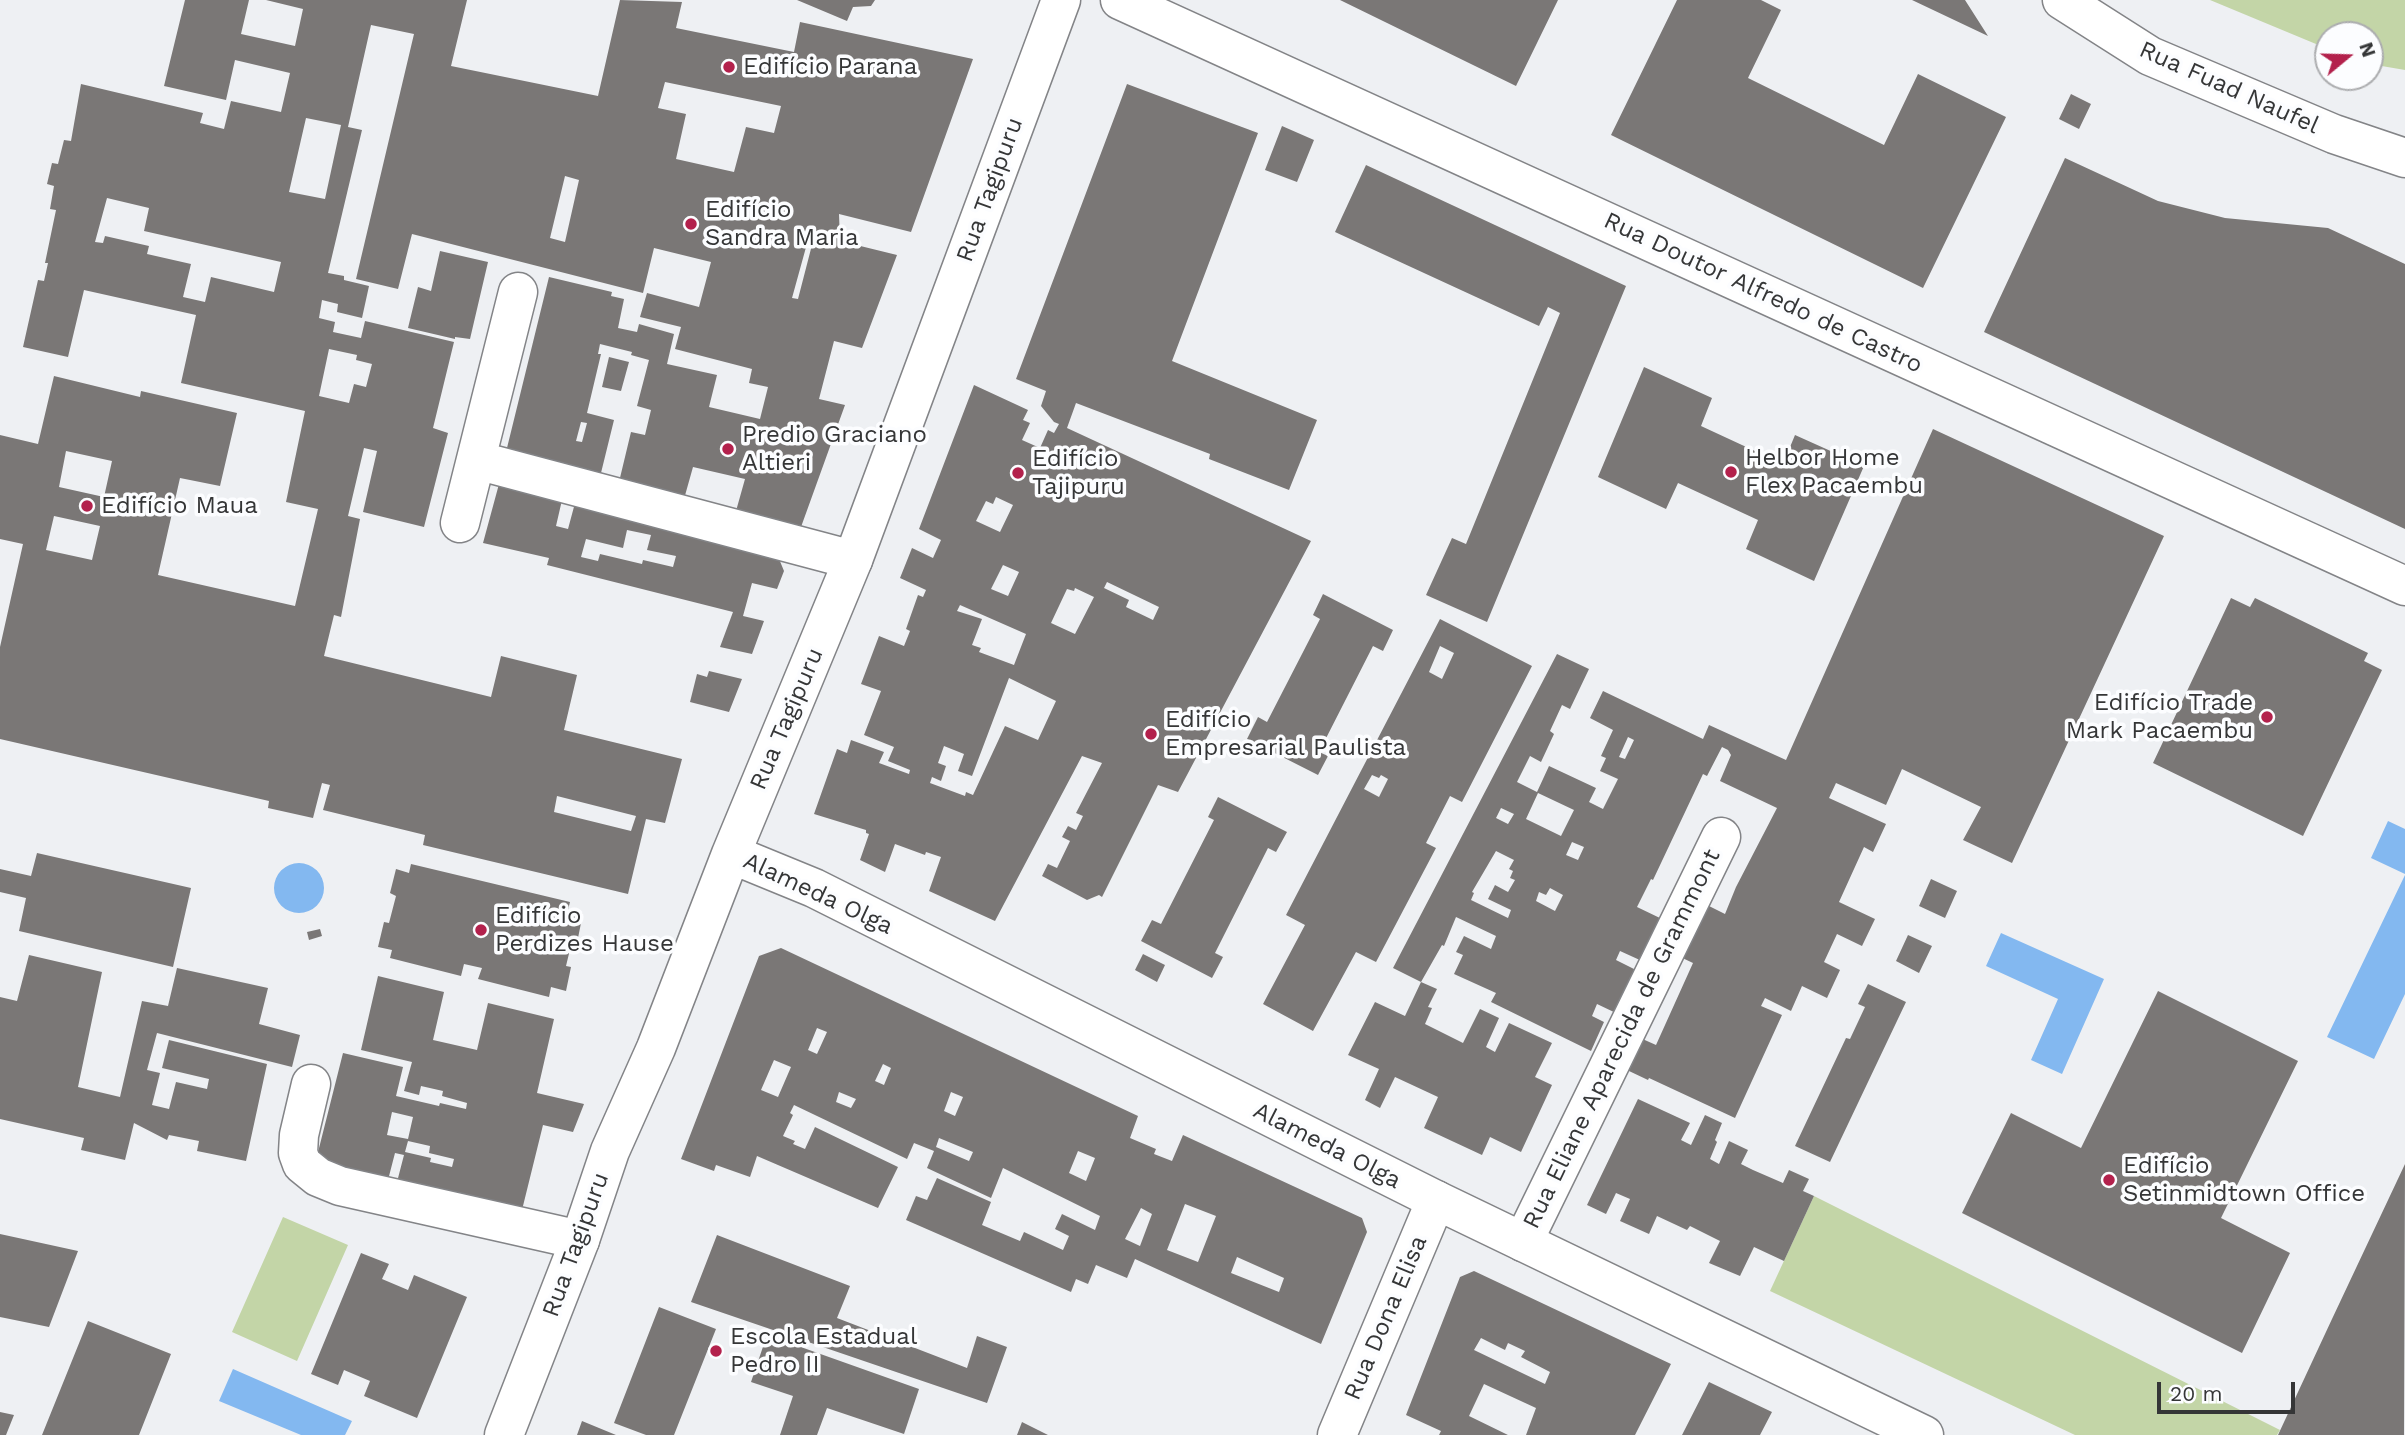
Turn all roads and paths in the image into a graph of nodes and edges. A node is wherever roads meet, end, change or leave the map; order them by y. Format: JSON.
{"nodes":[{"id":1,"x":1061,"y":0,"type":"edge"},
{"id":2,"x":1120,"y":0,"type":"edge"},
{"id":3,"x":2062,"y":0,"type":"edge"},
{"id":4,"x":2405,"y":158,"type":"edge"},
{"id":5,"x":518,"y":292,"type":"dead end"},
{"id":6,"x":476,"y":460,"type":"junction"},
{"id":7,"x":460,"y":523,"type":"dead end"},
{"id":8,"x":853,"y":560,"type":"junction"},
{"id":9,"x":2405,"y":586,"type":"edge"},
{"id":10,"x":1721,"y":837,"type":"dead end"},
{"id":11,"x":731,"y":854,"type":"junction"},
{"id":12,"x":311,"y":1084,"type":"dead end"},
{"id":13,"x":1436,"y":1200,"type":"junction"},
{"id":14,"x":580,"y":1240,"type":"junction"},
{"id":15,"x":1523,"y":1242,"type":"junction"},
{"id":16,"x":505,"y":1435,"type":"edge"},
{"id":17,"x":1337,"y":1435,"type":"edge"},
{"id":18,"x":1924,"y":1435,"type":"edge"}],
"edges":[{"from":1,"to":8,"type":"street","name":"Rua Tagipuru"},
{"from":2,"to":9,"type":"street","name":"Rua Doutor Alfredo de Castro"},
{"from":3,"to":4,"type":"street","name":"Rua Fuad Naufel"},
{"from":5,"to":6,"type":"street"},
{"from":6,"to":7,"type":"street"},
{"from":6,"to":8,"type":"street"},
{"from":8,"to":11,"type":"street","name":"Rua Tagipuru"},
{"from":10,"to":15,"type":"street","name":"Rua Eliane Aparecida de Grammont"},
{"from":11,"to":13,"type":"street","name":"Alameda Olga"},
{"from":11,"to":14,"type":"street","name":"Rua Tagipuru"},
{"from":12,"to":14,"type":"street"},
{"from":13,"to":15,"type":"street","name":"Alameda Olga"},
{"from":13,"to":17,"type":"street","name":"Rua Dona Elisa"},
{"from":14,"to":16,"type":"street","name":"Rua Tagipuru"},
{"from":15,"to":18,"type":"street","name":"Alameda Olga"}]}
